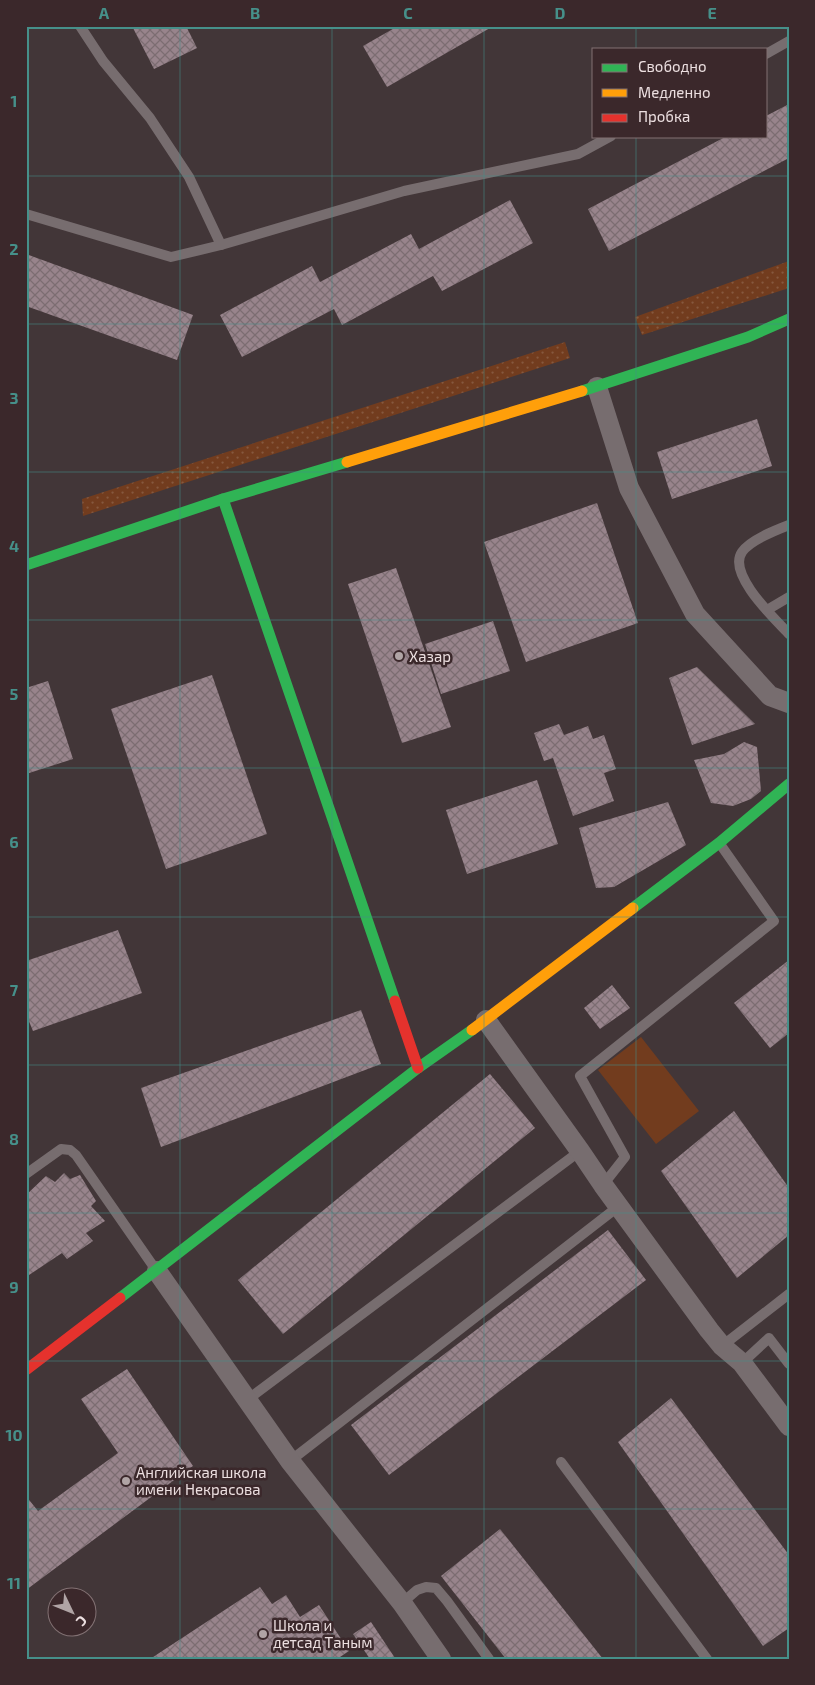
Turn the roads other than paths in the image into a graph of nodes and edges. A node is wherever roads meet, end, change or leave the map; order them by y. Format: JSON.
{"nodes":[{"id":1,"x":80,"y":26,"type":"edge"},
{"id":2,"x":789,"y":41,"type":"edge"},
{"id":3,"x":768,"y":53,"type":"edge"},
{"id":4,"x":607,"y":138,"type":"edge"},
{"id":5,"x":26,"y":214,"type":"edge"},
{"id":6,"x":220,"y":245,"type":"junction"},
{"id":7,"x":789,"y":319,"type":"edge"},
{"id":8,"x":597,"y":387,"type":"junction"},
{"id":9,"x":223,"y":500,"type":"junction"},
{"id":10,"x":789,"y":525,"type":"edge"},
{"id":11,"x":26,"y":566,"type":"edge"},
{"id":12,"x":789,"y":597,"type":"edge"},
{"id":13,"x":766,"y":610,"type":"junction"},
{"id":14,"x":789,"y":634,"type":"edge"},
{"id":15,"x":789,"y":703,"type":"edge"},
{"id":16,"x":789,"y":784,"type":"edge"},
{"id":17,"x":719,"y":843,"type":"junction"},
{"id":18,"x":486,"y":1020,"type":"junction"},
{"id":19,"x":418,"y":1068,"type":"junction"},
{"id":20,"x":580,"y":1151,"type":"junction"},
{"id":21,"x":26,"y":1174,"type":"edge"},
{"id":22,"x":603,"y":1185,"type":"junction"},
{"id":23,"x":619,"y":1206,"type":"junction"},
{"id":24,"x":157,"y":1271,"type":"junction"},
{"id":25,"x":789,"y":1294,"type":"edge"},
{"id":26,"x":722,"y":1346,"type":"junction"},
{"id":27,"x":742,"y":1363,"type":"junction"},
{"id":28,"x":789,"y":1364,"type":"edge"},
{"id":29,"x":26,"y":1370,"type":"edge"},
{"id":30,"x":247,"y":1400,"type":"junction"},
{"id":31,"x":789,"y":1426,"type":"edge"},
{"id":32,"x":290,"y":1461,"type":"junction"},
{"id":33,"x":561,"y":1462,"type":"dead end"},
{"id":34,"x":402,"y":1603,"type":"junction"},
{"id":35,"x":442,"y":1659,"type":"edge"},
{"id":36,"x":489,"y":1659,"type":"edge"},
{"id":37,"x":707,"y":1659,"type":"edge"}],
"edges":[{"from":1,"to":6,"type":"lane"},
{"from":2,"to":3,"type":"lane"},
{"from":4,"to":6,"type":"lane"},
{"from":5,"to":6,"type":"lane"},
{"from":7,"to":8,"type":"street"},
{"from":8,"to":9,"type":"street"},
{"from":8,"to":15,"type":"street"},
{"from":9,"to":11,"type":"street"},
{"from":9,"to":19,"type":"street"},
{"from":10,"to":13,"type":"lane"},
{"from":12,"to":13,"type":"lane"},
{"from":13,"to":14,"type":"lane"},
{"from":16,"to":17,"type":"street"},
{"from":17,"to":18,"type":"street"},
{"from":17,"to":22,"type":"lane"},
{"from":18,"to":19,"type":"street"},
{"from":18,"to":20,"type":"street"},
{"from":19,"to":24,"type":"street"},
{"from":20,"to":22,"type":"street"},
{"from":20,"to":30,"type":"lane"},
{"from":21,"to":24,"type":"lane"},
{"from":22,"to":23,"type":"street"},
{"from":23,"to":26,"type":"street"},
{"from":23,"to":32,"type":"lane"},
{"from":24,"to":29,"type":"street"},
{"from":24,"to":30,"type":"street"},
{"from":25,"to":26,"type":"lane"},
{"from":26,"to":27,"type":"street"},
{"from":27,"to":28,"type":"lane"},
{"from":27,"to":31,"type":"street"},
{"from":30,"to":32,"type":"street"},
{"from":32,"to":34,"type":"street"},
{"from":33,"to":37,"type":"lane"},
{"from":34,"to":35,"type":"street"},
{"from":34,"to":36,"type":"lane"}]}
